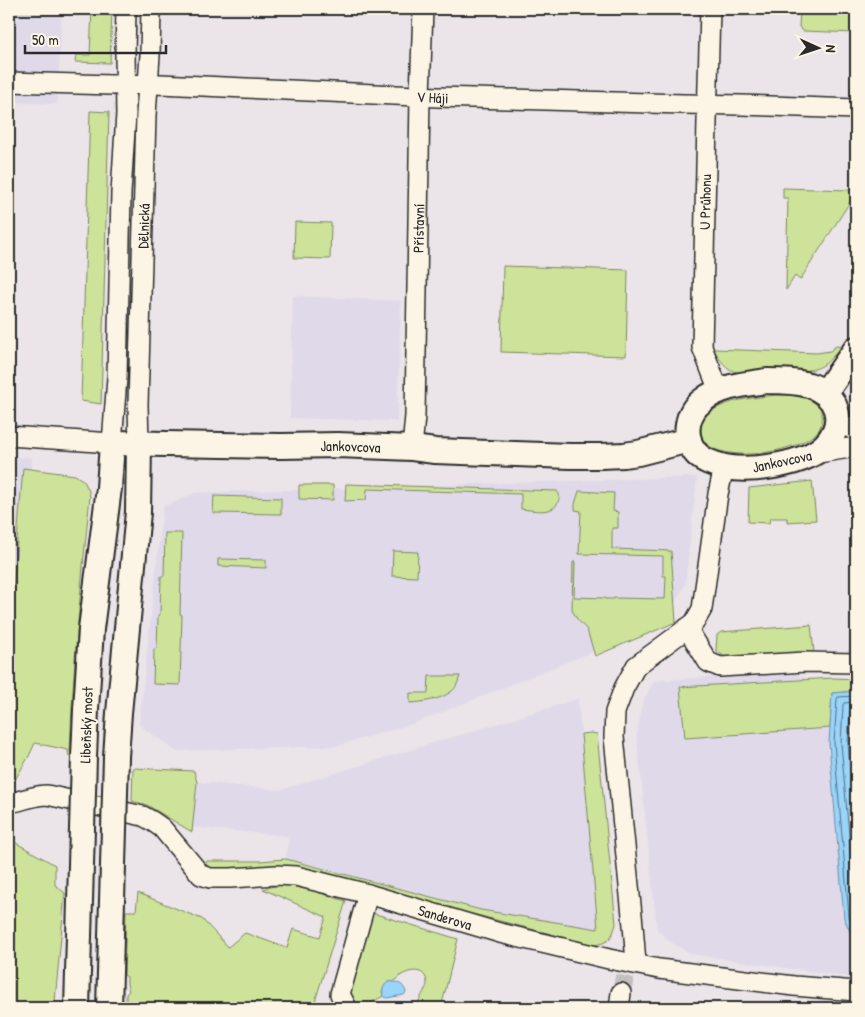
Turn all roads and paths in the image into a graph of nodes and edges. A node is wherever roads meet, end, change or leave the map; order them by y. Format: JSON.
{"nodes":[{"id":1,"x":126,"y":9,"type":"edge"},
{"id":2,"x":151,"y":9,"type":"edge"},
{"id":3,"x":424,"y":9,"type":"edge"},
{"id":4,"x":710,"y":9,"type":"edge"},
{"id":5,"x":9,"y":82,"type":"edge"},
{"id":6,"x":148,"y":84,"type":"junction"},
{"id":7,"x":125,"y":85,"type":"junction"},
{"id":8,"x":420,"y":96,"type":"junction"},
{"id":9,"x":708,"y":104,"type":"junction"},
{"id":10,"x":856,"y":109,"type":"edge"},
{"id":11,"x":856,"y":349,"type":"edge"},
{"id":12,"x":719,"y":391,"type":"junction"},
{"id":13,"x":824,"y":393,"type":"junction"},
{"id":14,"x":847,"y":426,"type":"edge"},
{"id":15,"x":9,"y":436,"type":"edge"},
{"id":16,"x":689,"y":440,"type":"junction"},
{"id":17,"x":112,"y":443,"type":"junction"},
{"id":18,"x":138,"y":444,"type":"junction"},
{"id":19,"x":856,"y":447,"type":"edge"},
{"id":20,"x":412,"y":448,"type":"junction"},
{"id":21,"x":811,"y":454,"type":"junction"},
{"id":22,"x":724,"y":467,"type":"junction"},
{"id":23,"x":687,"y":628,"type":"junction"},
{"id":24,"x":856,"y":663,"type":"edge"},
{"id":25,"x":9,"y":803,"type":"edge"},
{"id":26,"x":368,"y":894,"type":"junction"},
{"id":27,"x":625,"y":980,"type":"edge"},
{"id":28,"x":856,"y":991,"type":"edge"},
{"id":29,"x":77,"y":1008,"type":"edge"},
{"id":30,"x":109,"y":1008,"type":"edge"},
{"id":31,"x":347,"y":1008,"type":"edge"}],
"edges":[{"from":1,"to":7,"type":"street","name":"Dělnická"},
{"from":2,"to":6,"type":"street","name":"Dělnická"},
{"from":3,"to":8,"type":"street","name":"Přístavní"},
{"from":4,"to":9,"type":"street","name":"U Průhonu"},
{"from":5,"to":7,"type":"street","name":"V Háji"},
{"from":6,"to":7,"type":"street","name":"V Háji"},
{"from":6,"to":8,"type":"street","name":"V Háji"},
{"from":6,"to":18,"type":"street","name":"Dělnická"},
{"from":7,"to":17,"type":"street","name":"Dělnická"},
{"from":8,"to":9,"type":"street","name":"V Háji"},
{"from":8,"to":20,"type":"street","name":"Přístavní"},
{"from":9,"to":10,"type":"street","name":"V Háji"},
{"from":9,"to":12,"type":"street","name":"U Průhonu"},
{"from":11,"to":13,"type":"main road"},
{"from":12,"to":13,"type":"main road"},
{"from":12,"to":16,"type":"main road"},
{"from":13,"to":14,"type":"main road"},
{"from":14,"to":21,"type":"main road"},
{"from":15,"to":17,"type":"street","name":"Jankovcova"},
{"from":16,"to":20,"type":"main road","name":"Jankovcova"},
{"from":16,"to":22,"type":"main road","name":"Jankovcova"},
{"from":17,"to":18,"type":"main road","name":"Jankovcova"},
{"from":17,"to":29,"type":"main road","name":"Libeňský most","bridge":true},
{"from":18,"to":20,"type":"main road","name":"Jankovcova"},
{"from":18,"to":30,"type":"main road","name":"Libeňský most","bridge":true},
{"from":19,"to":21,"type":"street","name":"Jankovcova"},
{"from":21,"to":22,"type":"main road","name":"Jankovcova"},
{"from":22,"to":23,"type":"street"},
{"from":23,"to":24,"type":"street"},
{"from":23,"to":27,"type":"street"},
{"from":25,"to":26,"type":"street","name":"Sanderova"},
{"from":26,"to":27,"type":"street","name":"Sanderova"},
{"from":26,"to":31,"type":"street"},
{"from":27,"to":28,"type":"street","name":"Sanderova"}]}
